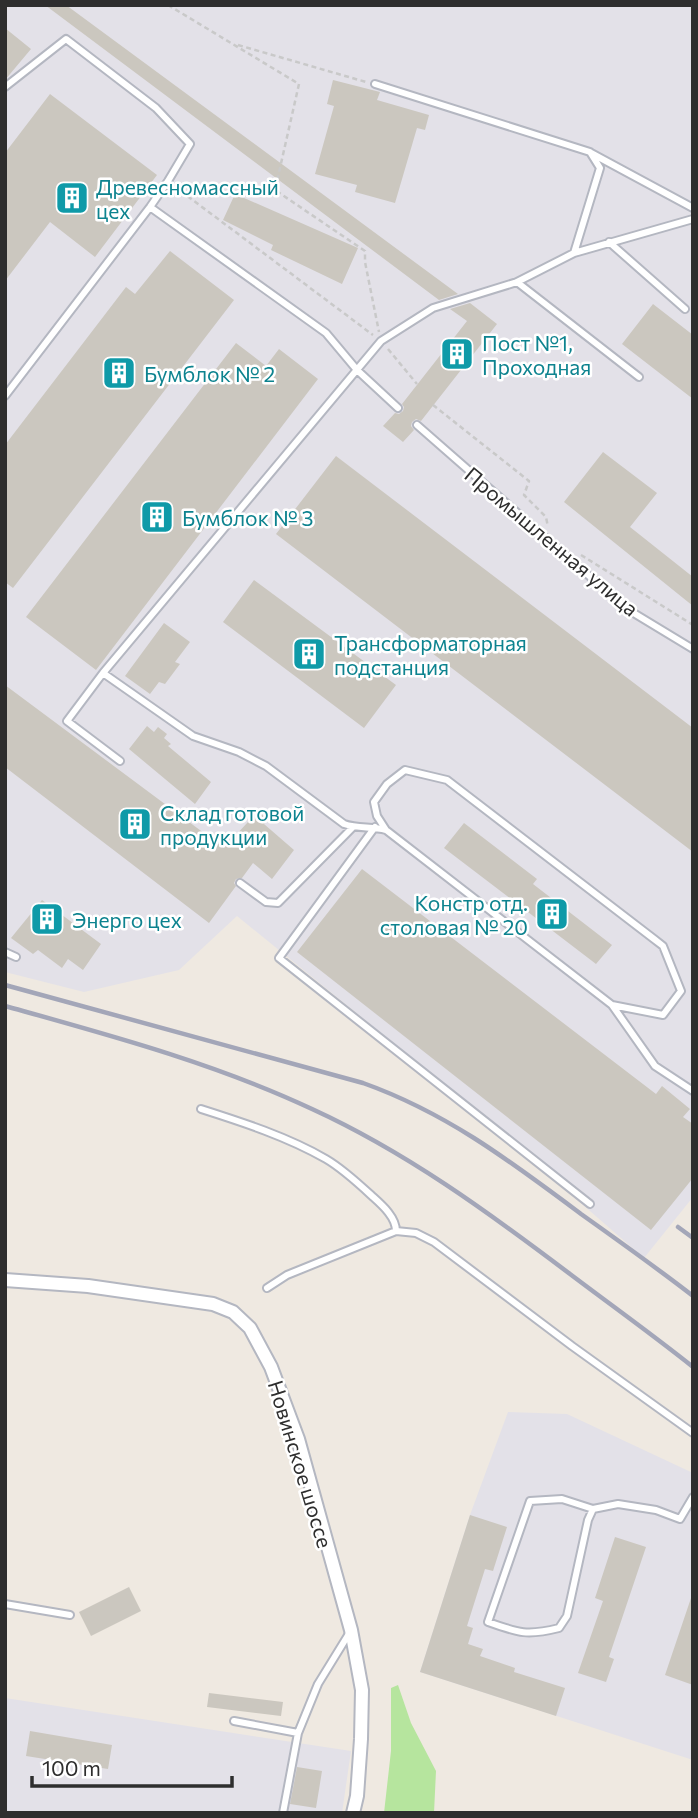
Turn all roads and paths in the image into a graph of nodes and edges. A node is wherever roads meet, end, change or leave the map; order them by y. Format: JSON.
{"nodes":[{"id":1,"x":168,"y":5,"type":"edge"},
{"id":2,"x":231,"y":43,"type":"junction"},
{"id":3,"x":375,"y":85,"type":"joint"},
{"id":4,"x":5,"y":87,"type":"edge"},
{"id":5,"x":590,"y":152,"type":"junction"},
{"id":6,"x":168,"y":181,"type":"junction"},
{"id":7,"x":150,"y":207,"type":"junction"},
{"id":8,"x":693,"y":208,"type":"edge"},
{"id":9,"x":693,"y":219,"type":"edge"},
{"id":10,"x":608,"y":242,"type":"junction"},
{"id":11,"x":574,"y":253,"type":"junction"},
{"id":12,"x":517,"y":282,"type":"junction"},
{"id":13,"x":685,"y":309,"type":"dead end"},
{"id":14,"x":381,"y":341,"type":"junction"},
{"id":15,"x":357,"y":370,"type":"junction"},
{"id":16,"x":639,"y":377,"type":"dead end"},
{"id":17,"x":417,"y":384,"type":"dead end"},
{"id":18,"x":5,"y":396,"type":"edge"},
{"id":19,"x":433,"y":405,"type":"dead end"},
{"id":20,"x":398,"y":408,"type":"dead end"},
{"id":21,"x":417,"y":425,"type":"dead end"},
{"id":22,"x":549,"y":534,"type":"dead end"},
{"id":23,"x":582,"y":555,"type":"dead end"},
{"id":24,"x":693,"y":625,"type":"edge"},
{"id":25,"x":693,"y":649,"type":"edge"},
{"id":26,"x":103,"y":673,"type":"junction"},
{"id":27,"x":120,"y":761,"type":"dead end"},
{"id":28,"x":353,"y":827,"type":"junction"},
{"id":29,"x":375,"y":827,"type":"junction"},
{"id":30,"x":386,"y":830,"type":"junction"},
{"id":31,"x":240,"y":883,"type":"dead end"},
{"id":32,"x":5,"y":952,"type":"edge"},
{"id":33,"x":16,"y":957,"type":"dead end"},
{"id":34,"x":612,"y":1005,"type":"junction"},
{"id":35,"x":693,"y":1091,"type":"edge"},
{"id":36,"x":201,"y":1109,"type":"dead end"},
{"id":37,"x":590,"y":1204,"type":"dead end"},
{"id":38,"x":396,"y":1231,"type":"junction"},
{"id":39,"x":5,"y":1280,"type":"edge"},
{"id":40,"x":267,"y":1287,"type":"dead end"},
{"id":41,"x":693,"y":1433,"type":"edge"},
{"id":42,"x":693,"y":1497,"type":"edge"},
{"id":43,"x":593,"y":1509,"type":"junction"},
{"id":44,"x":5,"y":1604,"type":"edge"},
{"id":45,"x":70,"y":1615,"type":"dead end"},
{"id":46,"x":351,"y":1630,"type":"junction"},
{"id":47,"x":234,"y":1721,"type":"dead end"},
{"id":48,"x":298,"y":1733,"type":"junction"},
{"id":49,"x":283,"y":1813,"type":"edge"},
{"id":50,"x":354,"y":1813,"type":"edge"}],
"edges":[{"from":1,"to":2,"type":"path"},
{"from":2,"to":3,"type":"path"},
{"from":2,"to":14,"type":"path"},
{"from":3,"to":5,"type":"lane"},
{"from":4,"to":6,"type":"lane"},
{"from":5,"to":8,"type":"lane"},
{"from":5,"to":11,"type":"lane"},
{"from":6,"to":7,"type":"lane"},
{"from":6,"to":14,"type":"path"},
{"from":7,"to":15,"type":"lane"},
{"from":7,"to":18,"type":"lane"},
{"from":9,"to":10,"type":"lane"},
{"from":10,"to":11,"type":"lane"},
{"from":10,"to":13,"type":"lane"},
{"from":11,"to":12,"type":"lane"},
{"from":12,"to":14,"type":"lane"},
{"from":12,"to":16,"type":"lane"},
{"from":14,"to":15,"type":"lane"},
{"from":14,"to":17,"type":"path"},
{"from":15,"to":20,"type":"lane"},
{"from":15,"to":26,"type":"lane"},
{"from":19,"to":22,"type":"path"},
{"from":21,"to":25,"type":"lane","name":"Промышленная улица"},
{"from":23,"to":24,"type":"path"},
{"from":26,"to":27,"type":"lane"},
{"from":26,"to":28,"type":"lane"},
{"from":28,"to":29,"type":"lane"},
{"from":28,"to":31,"type":"lane"},
{"from":29,"to":30,"type":"lane"},
{"from":29,"to":37,"type":"lane"},
{"from":30,"to":34,"type":"lane"},
{"from":30,"to":34,"type":"lane"},
{"from":32,"to":33,"type":"lane"},
{"from":34,"to":35,"type":"lane"},
{"from":36,"to":38,"type":"lane"},
{"from":38,"to":40,"type":"lane"},
{"from":38,"to":41,"type":"lane"},
{"from":39,"to":46,"type":"street","name":"Новинское шоссе"},
{"from":42,"to":43,"type":"lane"},
{"from":43,"to":43,"type":"lane"},
{"from":44,"to":45,"type":"lane"},
{"from":46,"to":48,"type":"lane"},
{"from":46,"to":50,"type":"street","name":"Новинское шоссе"},
{"from":47,"to":48,"type":"lane"},
{"from":48,"to":49,"type":"lane"}]}
